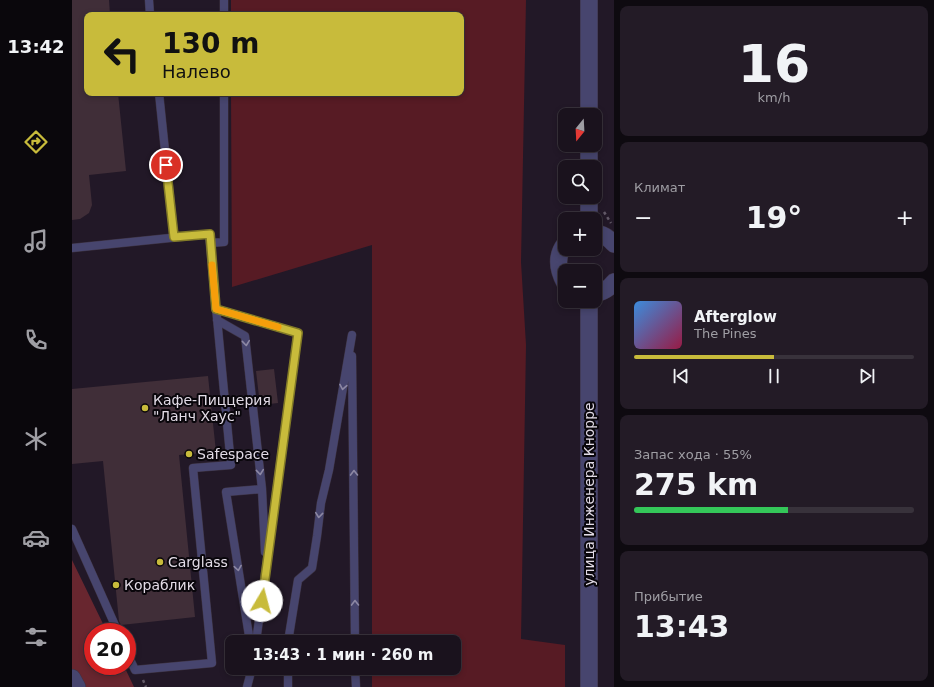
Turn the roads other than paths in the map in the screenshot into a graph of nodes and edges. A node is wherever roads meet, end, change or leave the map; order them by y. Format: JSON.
{"nodes":[{"id":1,"x":149,"y":0,"type":"edge"},
{"id":2,"x":224,"y":0,"type":"edge"},
{"id":3,"x":589,"y":0,"type":"edge"},
{"id":4,"x":150,"y":12,"type":"edge"},
{"id":5,"x":224,"y":12,"type":"edge"},
{"id":6,"x":159,"y":96,"type":"edge"},
{"id":7,"x":224,"y":96,"type":"edge"},
{"id":8,"x":589,"y":108,"type":"edge"},
{"id":9,"x":602,"y":236,"type":"edge"},
{"id":10,"x":174,"y":237,"type":"junction"},
{"id":11,"x":210,"y":243,"type":"junction"},
{"id":12,"x":614,"y":244,"type":"edge"},
{"id":13,"x":72,"y":248,"type":"edge"},
{"id":14,"x":614,"y":282,"type":"edge"},
{"id":15,"x":602,"y":292,"type":"edge"},
{"id":16,"x":589,"y":308,"type":"edge"},
{"id":17,"x":216,"y":309,"type":"junction"},
{"id":18,"x":217,"y":320,"type":"junction"},
{"id":19,"x":262,"y":489,"type":"junction"},
{"id":20,"x":72,"y":529,"type":"edge"},
{"id":21,"x":265,"y":574,"type":"junction"},
{"id":22,"x":114,"y":623,"type":"edge"},
{"id":23,"x":249,"y":635,"type":"edge"},
{"id":24,"x":257,"y":635,"type":"edge"},
{"id":25,"x":289,"y":635,"type":"edge"},
{"id":26,"x":355,"y":635,"type":"edge"},
{"id":27,"x":136,"y":670,"type":"edge"},
{"id":28,"x":250,"y":675,"type":"edge"},
{"id":29,"x":288,"y":675,"type":"edge"},
{"id":30,"x":356,"y":675,"type":"edge"},
{"id":31,"x":72,"y":678,"type":"edge"},
{"id":32,"x":77,"y":687,"type":"edge"},
{"id":33,"x":246,"y":687,"type":"edge"},
{"id":34,"x":288,"y":687,"type":"edge"},
{"id":35,"x":356,"y":687,"type":"edge"},
{"id":36,"x":589,"y":687,"type":"edge"}],
"edges":[{"from":1,"to":4,"type":"lane"},
{"from":2,"to":5,"type":"lane"},
{"from":3,"to":8,"type":"street"},
{"from":6,"to":10,"type":"lane"},
{"from":7,"to":11,"type":"lane"},
{"from":9,"to":12,"type":"street"},
{"from":10,"to":11,"type":"lane"},
{"from":10,"to":13,"type":"lane"},
{"from":11,"to":17,"type":"lane"},
{"from":14,"to":15,"type":"street"},
{"from":16,"to":36,"type":"street","name":"улица Инженера Кнорре"},
{"from":17,"to":18,"type":"lane"},
{"from":17,"to":21,"type":"lane"},
{"from":18,"to":19,"type":"lane","one_way":true},
{"from":18,"to":27,"type":"lane"},
{"from":19,"to":21,"type":"lane"},
{"from":19,"to":23,"type":"lane","one_way":true},
{"from":20,"to":22,"type":"lane"},
{"from":21,"to":24,"type":"lane"},
{"from":26,"to":25,"type":"lane","one_way":true},
{"from":28,"to":33,"type":"lane"},
{"from":29,"to":34,"type":"lane"},
{"from":30,"to":35,"type":"lane"},
{"from":31,"to":32,"type":"street"}]}
